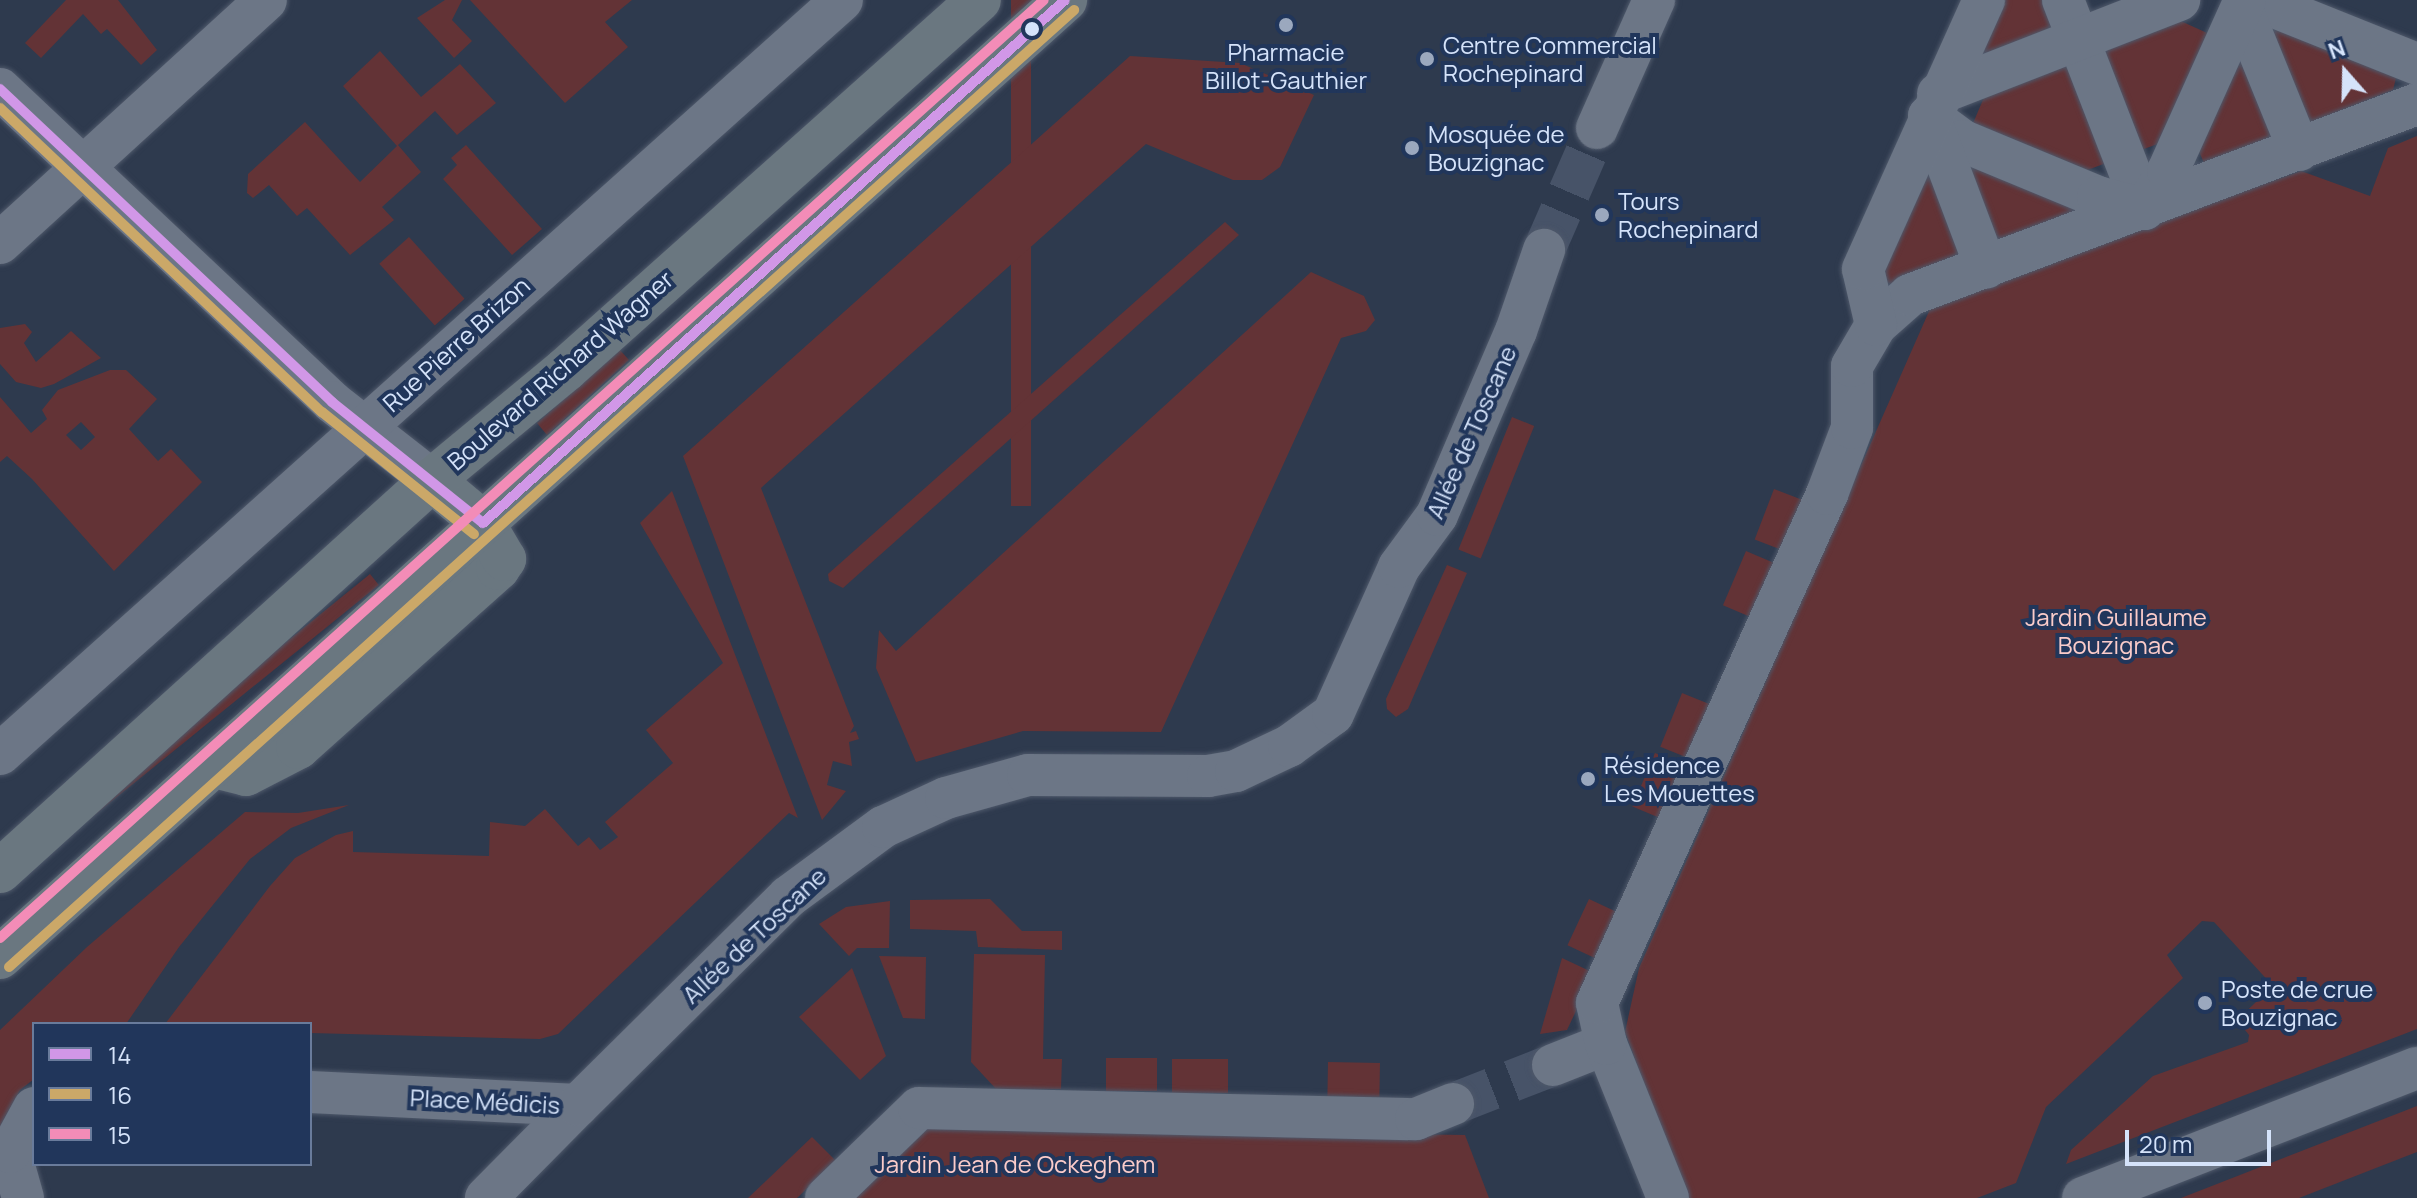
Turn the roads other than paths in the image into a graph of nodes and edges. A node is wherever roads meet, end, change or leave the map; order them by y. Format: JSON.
{"nodes":[{"id":1,"x":266,"y":0,"type":"edge"},
{"id":2,"x":842,"y":0,"type":"edge"},
{"id":3,"x":979,"y":0,"type":"edge"},
{"id":4,"x":1065,"y":0,"type":"edge"},
{"id":5,"x":1654,"y":0,"type":"edge"},
{"id":6,"x":1984,"y":0,"type":"edge"},
{"id":7,"x":2063,"y":0,"type":"edge"},
{"id":8,"x":2179,"y":0,"type":"edge"},
{"id":9,"x":2248,"y":4,"type":"edge"},
{"id":10,"x":2078,"y":40,"type":"junction"},
{"id":11,"x":2417,"y":64,"type":"edge"},
{"id":12,"x":0,"y":89,"type":"edge"},
{"id":13,"x":2417,"y":104,"type":"edge"},
{"id":14,"x":1934,"y":105,"type":"junction"},
{"id":15,"x":1597,"y":128,"type":"tunnel mouth"},
{"id":16,"x":2299,"y":150,"type":"junction"},
{"id":17,"x":84,"y":167,"type":"junction"},
{"id":18,"x":2144,"y":209,"type":"junction"},
{"id":19,"x":0,"y":243,"type":"edge"},
{"id":20,"x":1544,"y":250,"type":"tunnel mouth"},
{"id":21,"x":1986,"y":268,"type":"junction"},
{"id":22,"x":1876,"y":325,"type":"junction"},
{"id":23,"x":361,"y":428,"type":"junction"},
{"id":24,"x":432,"y":480,"type":"junction"},
{"id":25,"x":483,"y":523,"type":"junction"},
{"id":26,"x":0,"y":754,"type":"edge"},
{"id":27,"x":0,"y":871,"type":"edge"},
{"id":28,"x":0,"y":957,"type":"edge"},
{"id":29,"x":1606,"y":1044,"type":"junction"},
{"id":30,"x":1553,"y":1065,"type":"tunnel mouth"},
{"id":31,"x":2417,"y":1068,"type":"edge"},
{"id":32,"x":312,"y":1092,"type":"edge"},
{"id":33,"x":1453,"y":1104,"type":"tunnel mouth"},
{"id":34,"x":578,"y":1105,"type":"junction"},
{"id":35,"x":32,"y":1112,"type":"edge"},
{"id":36,"x":23,"y":1198,"type":"edge"},
{"id":37,"x":486,"y":1198,"type":"edge"},
{"id":38,"x":826,"y":1198,"type":"edge"},
{"id":39,"x":1668,"y":1198,"type":"edge"},
{"id":40,"x":2083,"y":1198,"type":"edge"}],
"edges":[{"from":1,"to":17,"type":"street"},
{"from":2,"to":23,"type":"street","name":"Rue Pierre Brizon"},
{"from":3,"to":24,"type":"main road","name":"Boulevard Richard Wagner"},
{"from":4,"to":25,"type":"main road"},
{"from":5,"to":15,"type":"street"},
{"from":6,"to":14,"type":"street"},
{"from":7,"to":10,"type":"street"},
{"from":8,"to":10,"type":"street"},
{"from":9,"to":11,"type":"street"},
{"from":9,"to":16,"type":"street"},
{"from":9,"to":18,"type":"street"},
{"from":10,"to":14,"type":"street"},
{"from":10,"to":18,"type":"street"},
{"from":12,"to":17,"type":"street"},
{"from":13,"to":16,"type":"street"},
{"from":14,"to":18,"type":"street"},
{"from":14,"to":21,"type":"street"},
{"from":14,"to":22,"type":"street"},
{"from":16,"to":18,"type":"street"},
{"from":17,"to":19,"type":"street"},
{"from":17,"to":23,"type":"street"},
{"from":18,"to":21,"type":"street"},
{"from":20,"to":34,"type":"street","name":"Allée de Toscane"},
{"from":21,"to":22,"type":"street"},
{"from":22,"to":29,"type":"street"},
{"from":23,"to":24,"type":"street"},
{"from":23,"to":26,"type":"street","name":"Rue Pierre Brizon"},
{"from":24,"to":25,"type":"main road"},
{"from":24,"to":27,"type":"main road","name":"Boulevard Richard Wagner"},
{"from":25,"to":28,"type":"main road"},
{"from":29,"to":30,"type":"street"},
{"from":29,"to":39,"type":"street"},
{"from":31,"to":40,"type":"street"},
{"from":32,"to":34,"type":"street","name":"Place Médicis"},
{"from":33,"to":38,"type":"street"},
{"from":34,"to":37,"type":"street","name":"Place Médicis"},
{"from":35,"to":36,"type":"street"}]}
